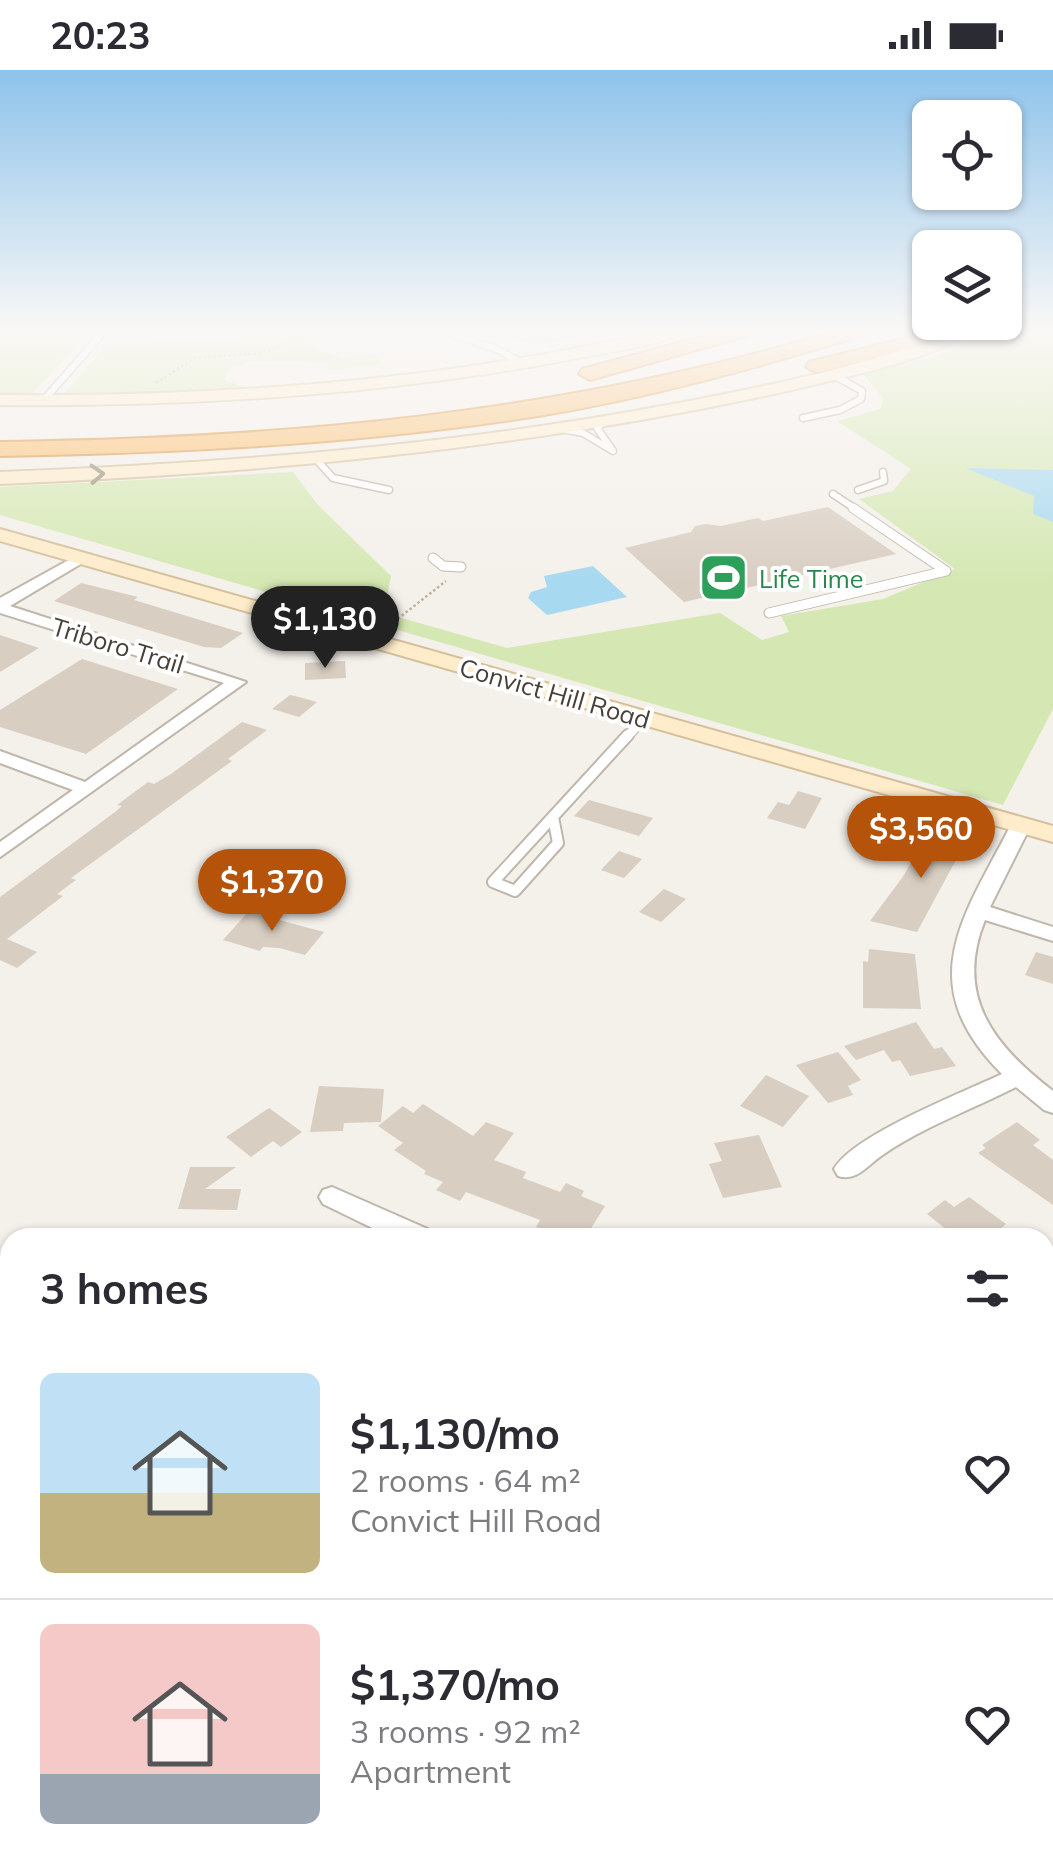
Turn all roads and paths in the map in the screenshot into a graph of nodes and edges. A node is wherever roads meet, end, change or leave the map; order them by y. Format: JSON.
{"nodes":[{"id":1,"x":291,"y":415,"type":"edge"},
{"id":2,"x":485,"y":415,"type":"edge"},
{"id":3,"x":549,"y":415,"type":"edge"},
{"id":4,"x":635,"y":415,"type":"edge"},
{"id":5,"x":817,"y":415,"type":"edge"},
{"id":6,"x":803,"y":418,"type":"dead end"},
{"id":7,"x":606,"y":421,"type":"junction"},
{"id":8,"x":0,"y":428,"type":"edge"},
{"id":9,"x":559,"y":429,"type":"junction"},
{"id":10,"x":278,"y":439,"type":"junction"},
{"id":11,"x":0,"y":450,"type":"edge"},
{"id":12,"x":316,"y":459,"type":"junction"},
{"id":13,"x":882,"y":472,"type":"dead end"},
{"id":14,"x":0,"y":478,"type":"edge"},
{"id":15,"x":389,"y":490,"type":"dead end"},
{"id":16,"x":858,"y":490,"type":"dead end"},
{"id":17,"x":833,"y":494,"type":"dead end"},
{"id":18,"x":0,"y":535,"type":"edge"},
{"id":19,"x":433,"y":558,"type":"dead end"},
{"id":20,"x":80,"y":559,"type":"junction"},
{"id":21,"x":461,"y":568,"type":"dead end"},
{"id":22,"x":448,"y":579,"type":"dead end"},
{"id":23,"x":0,"y":606,"type":"edge"},
{"id":24,"x":768,"y":613,"type":"dead end"},
{"id":25,"x":378,"y":634,"type":"dead end"},
{"id":26,"x":644,"y":718,"type":"junction"},
{"id":27,"x":0,"y":757,"type":"edge"},
{"id":28,"x":87,"y":788,"type":"junction"},
{"id":29,"x":552,"y":817,"type":"junction"},
{"id":30,"x":1021,"y":826,"type":"junction"},
{"id":31,"x":1053,"y":834,"type":"edge"},
{"id":32,"x":0,"y":850,"type":"edge"},
{"id":33,"x":980,"y":912,"type":"junction"},
{"id":34,"x":1053,"y":934,"type":"edge"},
{"id":35,"x":1016,"y":1077,"type":"junction"},
{"id":36,"x":1053,"y":1104,"type":"edge"},
{"id":37,"x":847,"y":1169,"type":"dead end"},
{"id":38,"x":332,"y":1197,"type":"dead end"},
{"id":39,"x":399,"y":1228,"type":"edge"}],
"edges":[{"from":1,"to":8,"type":"highway"},
{"from":2,"to":10,"type":"highway"},
{"from":3,"to":10,"type":"highway"},
{"from":4,"to":7,"type":"street"},
{"from":5,"to":6,"type":"lane"},
{"from":7,"to":9,"type":"street"},
{"from":7,"to":9,"type":"lane"},
{"from":9,"to":12,"type":"street"},
{"from":10,"to":11,"type":"highway"},
{"from":14,"to":12,"type":"street","one_way":true},
{"from":12,"to":15,"type":"lane"},
{"from":13,"to":16,"type":"lane"},
{"from":17,"to":24,"type":"lane"},
{"from":18,"to":20,"type":"street","name":"Convict Hill Road"},
{"from":19,"to":21,"type":"lane"},
{"from":20,"to":23,"type":"street"},
{"from":20,"to":26,"type":"street","name":"Convict Hill Road"},
{"from":22,"to":25,"type":"path"},
{"from":23,"to":28,"type":"street","name":"Triboro Trail"},
{"from":26,"to":29,"type":"lane"},
{"from":26,"to":30,"type":"street","name":"Convict Hill Road"},
{"from":27,"to":28,"type":"street"},
{"from":28,"to":32,"type":"street"},
{"from":29,"to":29,"type":"lane"},
{"from":30,"to":31,"type":"street","name":"Convict Hill Road"},
{"from":30,"to":33,"type":"street"},
{"from":33,"to":34,"type":"street"},
{"from":33,"to":35,"type":"street"},
{"from":35,"to":36,"type":"street"},
{"from":35,"to":37,"type":"street"},
{"from":38,"to":39,"type":"street"}]}
